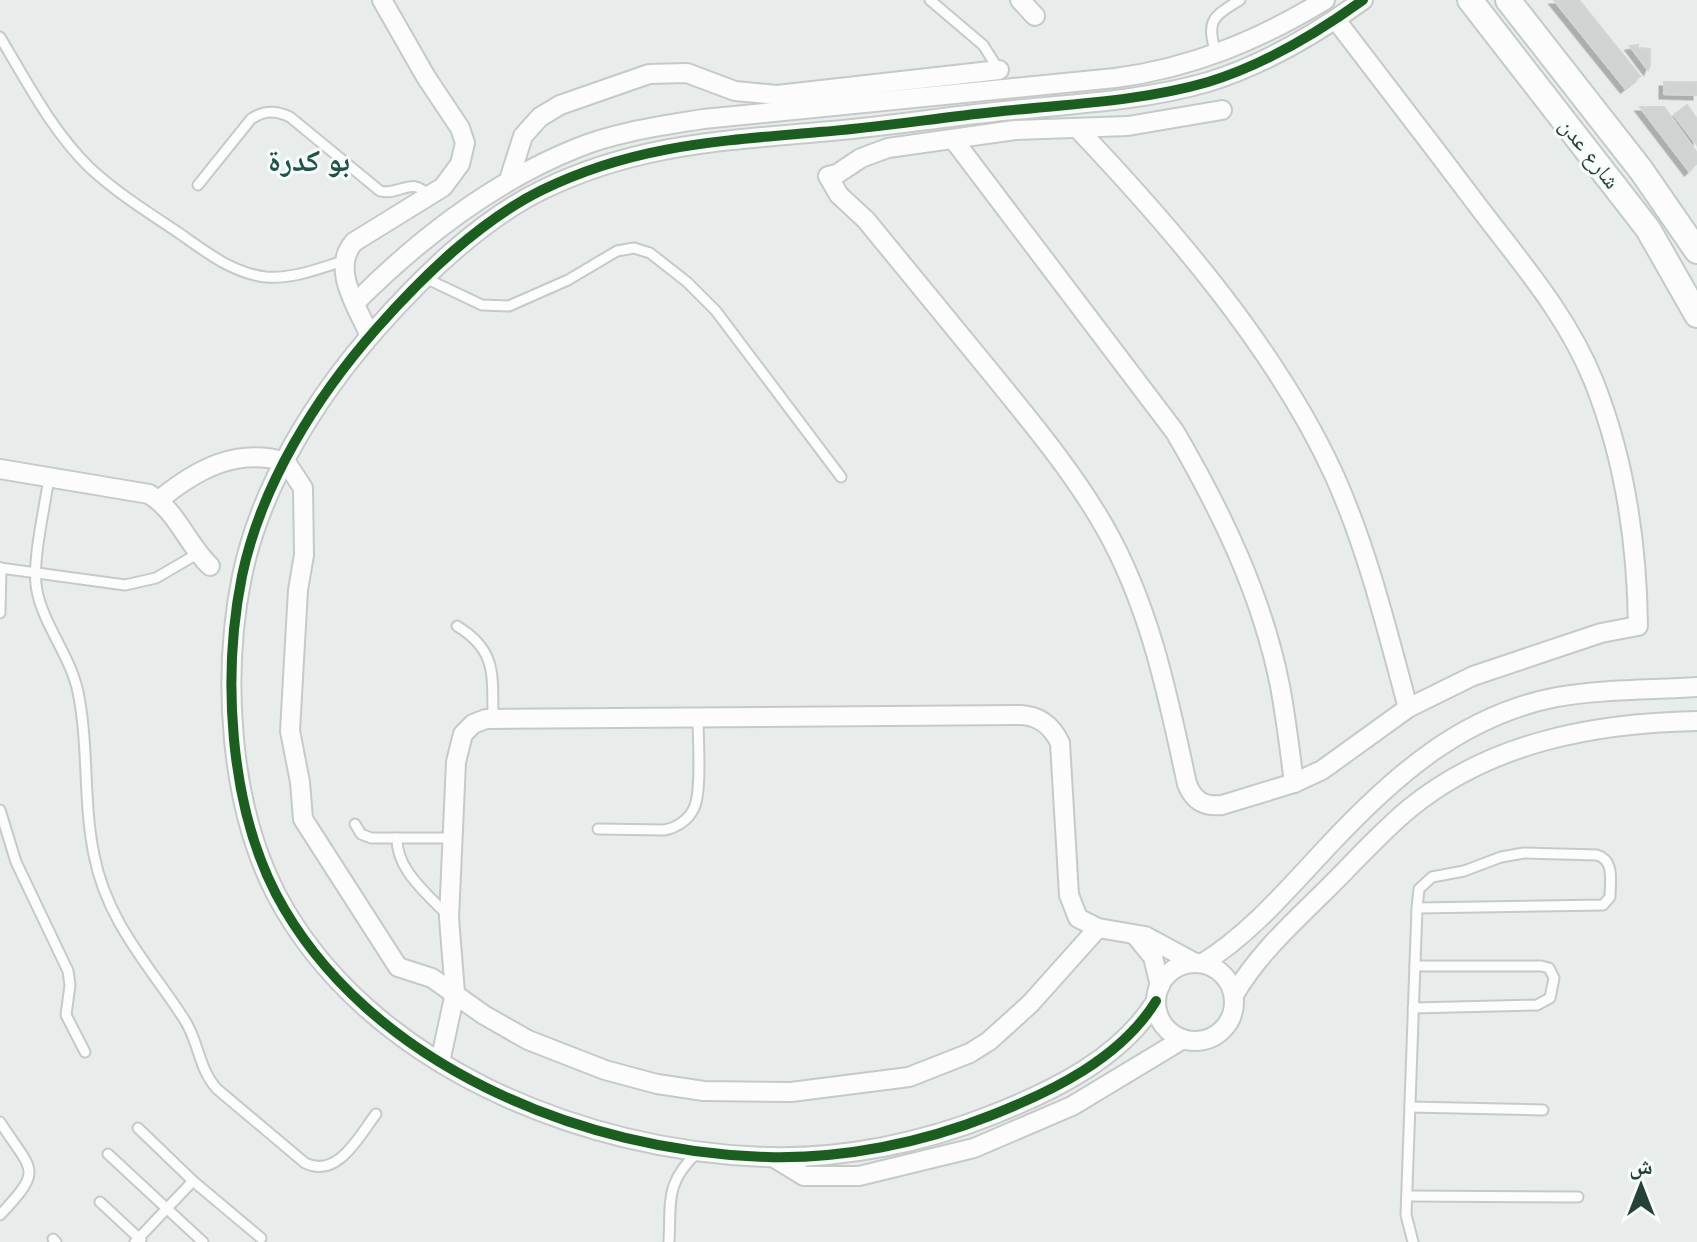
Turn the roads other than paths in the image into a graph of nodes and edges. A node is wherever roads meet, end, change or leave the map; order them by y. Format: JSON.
{"nodes":[{"id":1,"x":382,"y":0,"type":"edge"},
{"id":2,"x":930,"y":0,"type":"edge"},
{"id":3,"x":1020,"y":0,"type":"edge"},
{"id":4,"x":1240,"y":0,"type":"edge"},
{"id":5,"x":1363,"y":0,"type":"edge"},
{"id":6,"x":1508,"y":0,"type":"edge"},
{"id":7,"x":1322,"y":1,"type":"edge"},
{"id":8,"x":1468,"y":2,"type":"edge"},
{"id":9,"x":1035,"y":16,"type":"dead end"},
{"id":10,"x":1336,"y":20,"type":"junction"},
{"id":11,"x":0,"y":37,"type":"edge"},
{"id":12,"x":1217,"y":54,"type":"junction"},
{"id":13,"x":999,"y":70,"type":"joint"},
{"id":14,"x":871,"y":101,"type":"junction"},
{"id":15,"x":1222,"y":110,"type":"dead end"},
{"id":16,"x":871,"y":128,"type":"junction"},
{"id":17,"x":1077,"y":128,"type":"junction"},
{"id":18,"x":953,"y":139,"type":"junction"},
{"id":19,"x":874,"y":152,"type":"junction"},
{"id":20,"x":509,"y":180,"type":"junction"},
{"id":21,"x":198,"y":185,"type":"dead end"},
{"id":22,"x":428,"y":196,"type":"junction"},
{"id":23,"x":1697,"y":251,"type":"edge"},
{"id":24,"x":343,"y":261,"type":"junction"},
{"id":25,"x":425,"y":278,"type":"junction"},
{"id":26,"x":356,"y":302,"type":"junction"},
{"id":27,"x":1697,"y":315,"type":"edge"},
{"id":28,"x":370,"y":336,"type":"junction"},
{"id":29,"x":286,"y":462,"type":"junction"},
{"id":30,"x":0,"y":469,"type":"edge"},
{"id":31,"x":49,"y":477,"type":"junction"},
{"id":32,"x":841,"y":477,"type":"dead end"},
{"id":33,"x":159,"y":500,"type":"junction"},
{"id":34,"x":204,"y":560,"type":"joint"},
{"id":35,"x":0,"y":568,"type":"edge"},
{"id":36,"x":36,"y":574,"type":"junction"},
{"id":37,"x":0,"y":613,"type":"edge"},
{"id":38,"x":457,"y":626,"type":"dead end"},
{"id":39,"x":1697,"y":687,"type":"edge"},
{"id":40,"x":1408,"y":708,"type":"junction"},
{"id":41,"x":698,"y":718,"type":"junction"},
{"id":42,"x":493,"y":719,"type":"junction"},
{"id":43,"x":1697,"y":721,"type":"edge"},
{"id":44,"x":1294,"y":783,"type":"junction"},
{"id":45,"x":0,"y":810,"type":"edge"},
{"id":46,"x":355,"y":824,"type":"dead end"},
{"id":47,"x":598,"y":829,"type":"dead end"},
{"id":48,"x":397,"y":838,"type":"junction"},
{"id":49,"x":452,"y":838,"type":"junction"},
{"id":50,"x":1417,"y":908,"type":"junction"},
{"id":51,"x":449,"y":918,"type":"junction"},
{"id":52,"x":1098,"y":928,"type":"junction"},
{"id":53,"x":1130,"y":932,"type":"junction"},
{"id":54,"x":1199,"y":963,"type":"junction"},
{"id":55,"x":1415,"y":966,"type":"junction"},
{"id":56,"x":455,"y":993,"type":"junction"},
{"id":57,"x":1158,"y":994,"type":"junction"},
{"id":58,"x":1234,"y":995,"type":"junction"},
{"id":59,"x":1413,"y":1008,"type":"junction"},
{"id":60,"x":1183,"y":1039,"type":"junction"},
{"id":61,"x":85,"y":1052,"type":"dead end"},
{"id":62,"x":440,"y":1062,"type":"junction"},
{"id":63,"x":1410,"y":1107,"type":"junction"},
{"id":64,"x":1543,"y":1110,"type":"dead end"},
{"id":65,"x":376,"y":1114,"type":"dead end"},
{"id":66,"x":0,"y":1122,"type":"edge"},
{"id":67,"x":138,"y":1128,"type":"dead end"},
{"id":68,"x":699,"y":1151,"type":"junction"},
{"id":69,"x":108,"y":1154,"type":"dead end"},
{"id":70,"x":773,"y":1157,"type":"junction"},
{"id":71,"x":193,"y":1181,"type":"junction"},
{"id":72,"x":1407,"y":1196,"type":"junction"},
{"id":73,"x":1578,"y":1197,"type":"dead end"},
{"id":74,"x":100,"y":1202,"type":"dead end"},
{"id":75,"x":167,"y":1209,"type":"junction"},
{"id":76,"x":0,"y":1215,"type":"edge"},
{"id":77,"x":262,"y":1240,"type":"edge"},
{"id":78,"x":140,"y":1241,"type":"edge"},
{"id":79,"x":203,"y":1242,"type":"edge"},
{"id":80,"x":273,"y":1242,"type":"edge"},
{"id":81,"x":669,"y":1242,"type":"edge"},
{"id":82,"x":1413,"y":1242,"type":"edge"}],
"edges":[{"from":1,"to":22,"type":"street"},
{"from":2,"to":13,"type":"lane"},
{"from":3,"to":9,"type":"street"},
{"from":4,"to":12,"type":"lane"},
{"from":5,"to":10,"type":"street"},
{"from":6,"to":23,"type":"street","name":"شارع عدن"},
{"from":7,"to":12,"type":"street"},
{"from":8,"to":27,"type":"street","name":"شارع عدن"},
{"from":10,"to":16,"type":"street"},
{"from":10,"to":40,"type":"street"},
{"from":11,"to":24,"type":"lane"},
{"from":12,"to":14,"type":"street"},
{"from":13,"to":20,"type":"street"},
{"from":14,"to":16,"type":"street"},
{"from":14,"to":20,"type":"street"},
{"from":15,"to":17,"type":"street"},
{"from":16,"to":19,"type":"street"},
{"from":16,"to":25,"type":"street"},
{"from":17,"to":18,"type":"street"},
{"from":17,"to":40,"type":"street"},
{"from":18,"to":19,"type":"street"},
{"from":18,"to":44,"type":"street"},
{"from":19,"to":44,"type":"street"},
{"from":20,"to":26,"type":"street"},
{"from":21,"to":22,"type":"lane"},
{"from":22,"to":24,"type":"street"},
{"from":24,"to":26,"type":"street"},
{"from":25,"to":28,"type":"street"},
{"from":25,"to":32,"type":"lane"},
{"from":26,"to":28,"type":"street"},
{"from":28,"to":29,"type":"street"},
{"from":29,"to":33,"type":"street"},
{"from":29,"to":56,"type":"street"},
{"from":29,"to":62,"type":"street"},
{"from":30,"to":31,"type":"street"},
{"from":31,"to":33,"type":"street"},
{"from":31,"to":36,"type":"lane"},
{"from":33,"to":34,"type":"street"},
{"from":34,"to":36,"type":"lane"},
{"from":35,"to":36,"type":"lane"},
{"from":35,"to":37,"type":"lane"},
{"from":36,"to":65,"type":"lane"},
{"from":38,"to":42,"type":"lane"},
{"from":39,"to":54,"type":"street"},
{"from":40,"to":44,"type":"street"},
{"from":41,"to":42,"type":"street"},
{"from":41,"to":47,"type":"lane"},
{"from":41,"to":52,"type":"street"},
{"from":42,"to":49,"type":"street"},
{"from":43,"to":58,"type":"street"},
{"from":45,"to":61,"type":"lane"},
{"from":46,"to":48,"type":"lane"},
{"from":48,"to":49,"type":"lane"},
{"from":48,"to":51,"type":"lane"},
{"from":49,"to":51,"type":"street"},
{"from":50,"to":50,"type":"lane"},
{"from":50,"to":55,"type":"lane"},
{"from":51,"to":56,"type":"street"},
{"from":52,"to":53,"type":"street"},
{"from":52,"to":56,"type":"street"},
{"from":53,"to":54,"type":"street"},
{"from":53,"to":57,"type":"street"},
{"from":54,"to":57,"type":"street"},
{"from":54,"to":58,"type":"street"},
{"from":55,"to":59,"type":"lane"},
{"from":55,"to":59,"type":"lane"},
{"from":56,"to":62,"type":"street"},
{"from":57,"to":60,"type":"street"},
{"from":57,"to":70,"type":"street"},
{"from":58,"to":60,"type":"street"},
{"from":59,"to":63,"type":"lane"},
{"from":60,"to":70,"type":"street"},
{"from":62,"to":68,"type":"street"},
{"from":63,"to":64,"type":"lane"},
{"from":63,"to":72,"type":"lane"},
{"from":66,"to":76,"type":"lane"},
{"from":67,"to":71,"type":"lane"},
{"from":68,"to":70,"type":"street"},
{"from":68,"to":81,"type":"lane"},
{"from":69,"to":75,"type":"lane"},
{"from":71,"to":75,"type":"lane"},
{"from":71,"to":77,"type":"lane"},
{"from":72,"to":73,"type":"lane"},
{"from":72,"to":82,"type":"lane"},
{"from":74,"to":78,"type":"lane"},
{"from":75,"to":78,"type":"lane"},
{"from":75,"to":79,"type":"lane"},
{"from":77,"to":80,"type":"lane"}]}
